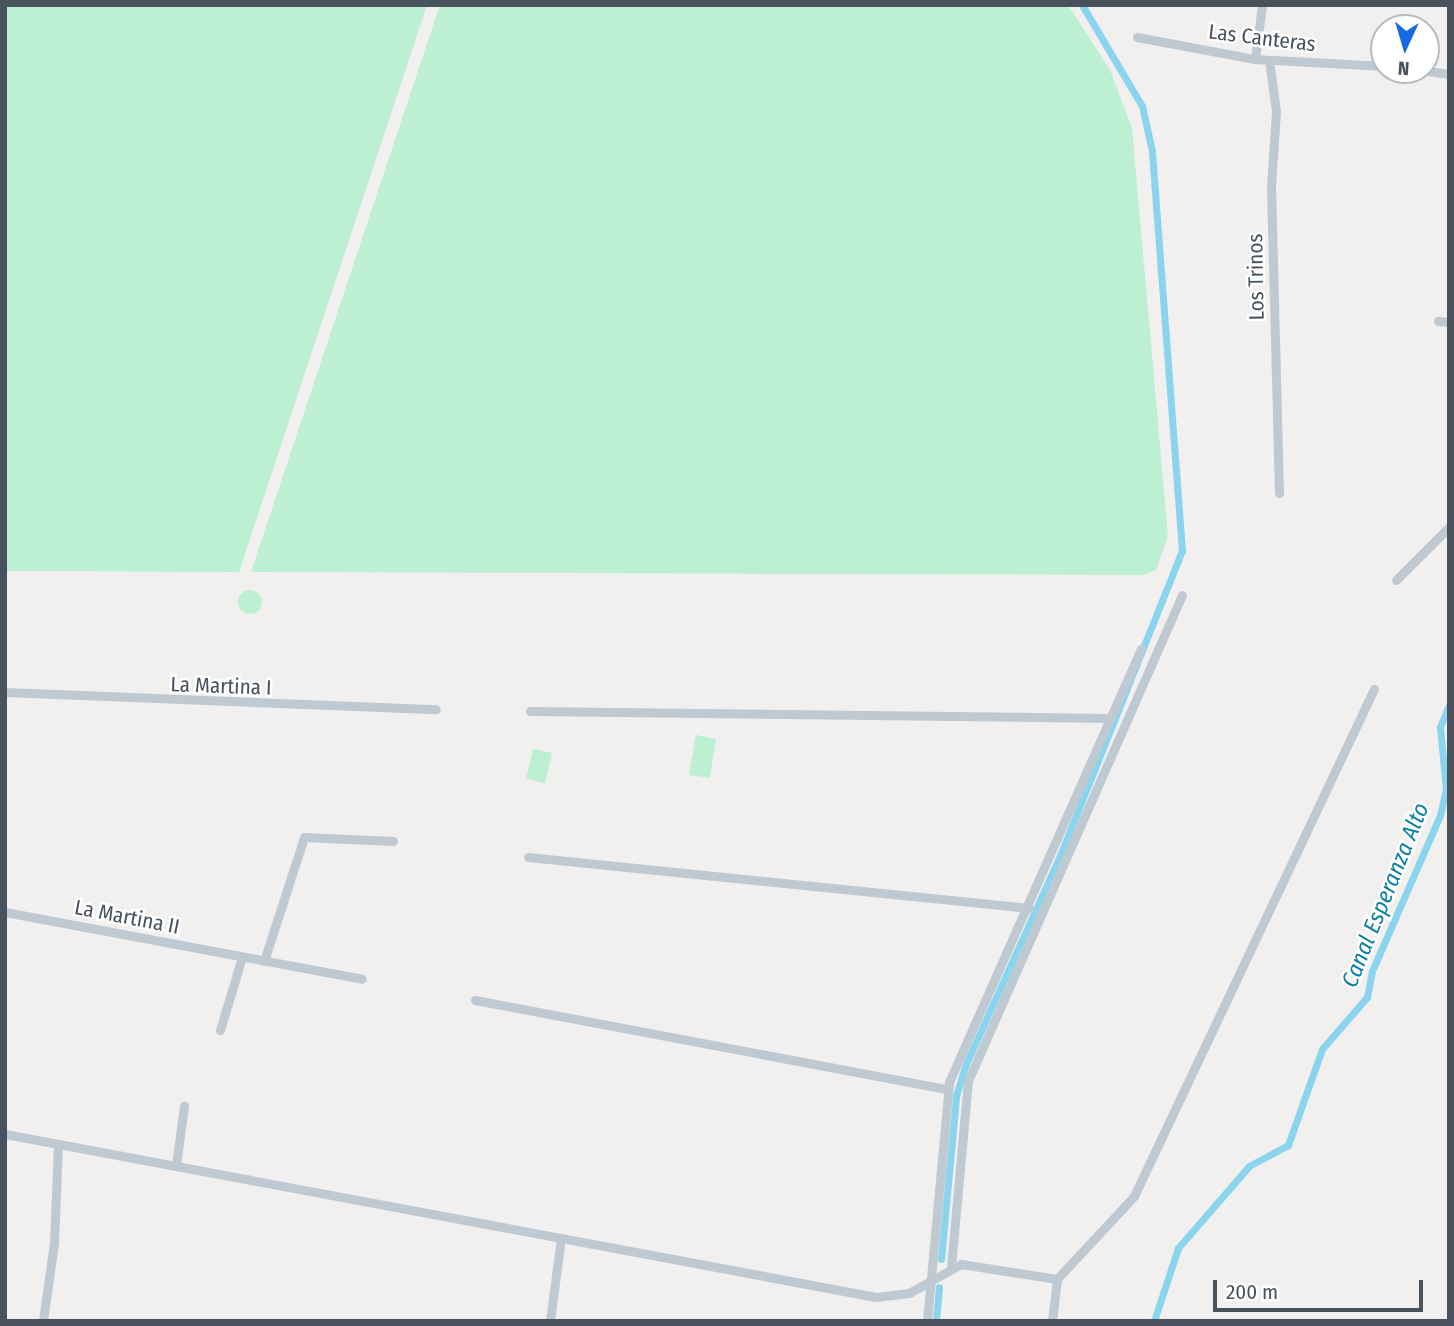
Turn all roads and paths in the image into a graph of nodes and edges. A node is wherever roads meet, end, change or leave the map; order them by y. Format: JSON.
{"nodes":[{"id":1,"x":1262,"y":5,"type":"edge"},
{"id":2,"x":1137,"y":37,"type":"dead end"},
{"id":3,"x":1255,"y":59,"type":"junction"},
{"id":4,"x":1269,"y":60,"type":"junction"},
{"id":5,"x":1370,"y":65,"type":"edge"},
{"id":6,"x":1438,"y":321,"type":"dead end"},
{"id":7,"x":1449,"y":322,"type":"edge"},
{"id":8,"x":1279,"y":494,"type":"dead end"},
{"id":9,"x":1449,"y":527,"type":"edge"},
{"id":10,"x":1396,"y":580,"type":"dead end"},
{"id":11,"x":1182,"y":595,"type":"dead end"},
{"id":12,"x":1140,"y":649,"type":"dead end"},
{"id":13,"x":1374,"y":689,"type":"dead end"},
{"id":14,"x":5,"y":692,"type":"edge"},
{"id":15,"x":436,"y":709,"type":"dead end"},
{"id":16,"x":530,"y":711,"type":"dead end"},
{"id":17,"x":1110,"y":718,"type":"junction"},
{"id":18,"x":393,"y":841,"type":"dead end"},
{"id":19,"x":528,"y":857,"type":"dead end"},
{"id":20,"x":1029,"y":908,"type":"junction"},
{"id":21,"x":5,"y":912,"type":"edge"},
{"id":22,"x":242,"y":957,"type":"junction"},
{"id":23,"x":264,"y":961,"type":"junction"},
{"id":24,"x":362,"y":979,"type":"dead end"},
{"id":25,"x":475,"y":1000,"type":"dead end"},
{"id":26,"x":220,"y":1030,"type":"dead end"},
{"id":27,"x":947,"y":1089,"type":"junction"},
{"id":28,"x":184,"y":1106,"type":"dead end"},
{"id":29,"x":5,"y":1134,"type":"edge"},
{"id":30,"x":58,"y":1144,"type":"junction"},
{"id":31,"x":176,"y":1165,"type":"junction"},
{"id":32,"x":562,"y":1238,"type":"junction"},
{"id":33,"x":951,"y":1266,"type":"junction"},
{"id":34,"x":1057,"y":1279,"type":"junction"},
{"id":35,"x":929,"y":1282,"type":"junction"},
{"id":36,"x":43,"y":1321,"type":"edge"},
{"id":37,"x":550,"y":1321,"type":"edge"},
{"id":38,"x":926,"y":1321,"type":"edge"},
{"id":39,"x":1052,"y":1321,"type":"edge"}],
"edges":[{"from":1,"to":3,"type":"street"},
{"from":2,"to":3,"type":"street","name":"Las Canteras"},
{"from":3,"to":4,"type":"street","name":"Las Canteras"},
{"from":4,"to":5,"type":"street","name":"Las Canteras"},
{"from":4,"to":8,"type":"street","name":"Los Trinos"},
{"from":6,"to":7,"type":"street"},
{"from":9,"to":10,"type":"street"},
{"from":11,"to":33,"type":"street"},
{"from":12,"to":17,"type":"street"},
{"from":13,"to":34,"type":"street"},
{"from":14,"to":15,"type":"street","name":"La Martina I"},
{"from":16,"to":17,"type":"street"},
{"from":17,"to":20,"type":"street"},
{"from":18,"to":23,"type":"street"},
{"from":19,"to":20,"type":"street"},
{"from":20,"to":27,"type":"street"},
{"from":21,"to":22,"type":"street","name":"La Martina II"},
{"from":22,"to":23,"type":"street","name":"La Martina II"},
{"from":22,"to":26,"type":"street"},
{"from":23,"to":24,"type":"street","name":"La Martina II"},
{"from":25,"to":27,"type":"street"},
{"from":27,"to":35,"type":"street"},
{"from":28,"to":31,"type":"street"},
{"from":29,"to":30,"type":"street"},
{"from":30,"to":31,"type":"street"},
{"from":30,"to":36,"type":"street"},
{"from":31,"to":32,"type":"street"},
{"from":32,"to":35,"type":"street"},
{"from":32,"to":37,"type":"street"},
{"from":33,"to":34,"type":"street"},
{"from":33,"to":35,"type":"street"},
{"from":34,"to":39,"type":"street"},
{"from":35,"to":38,"type":"street"}]}
